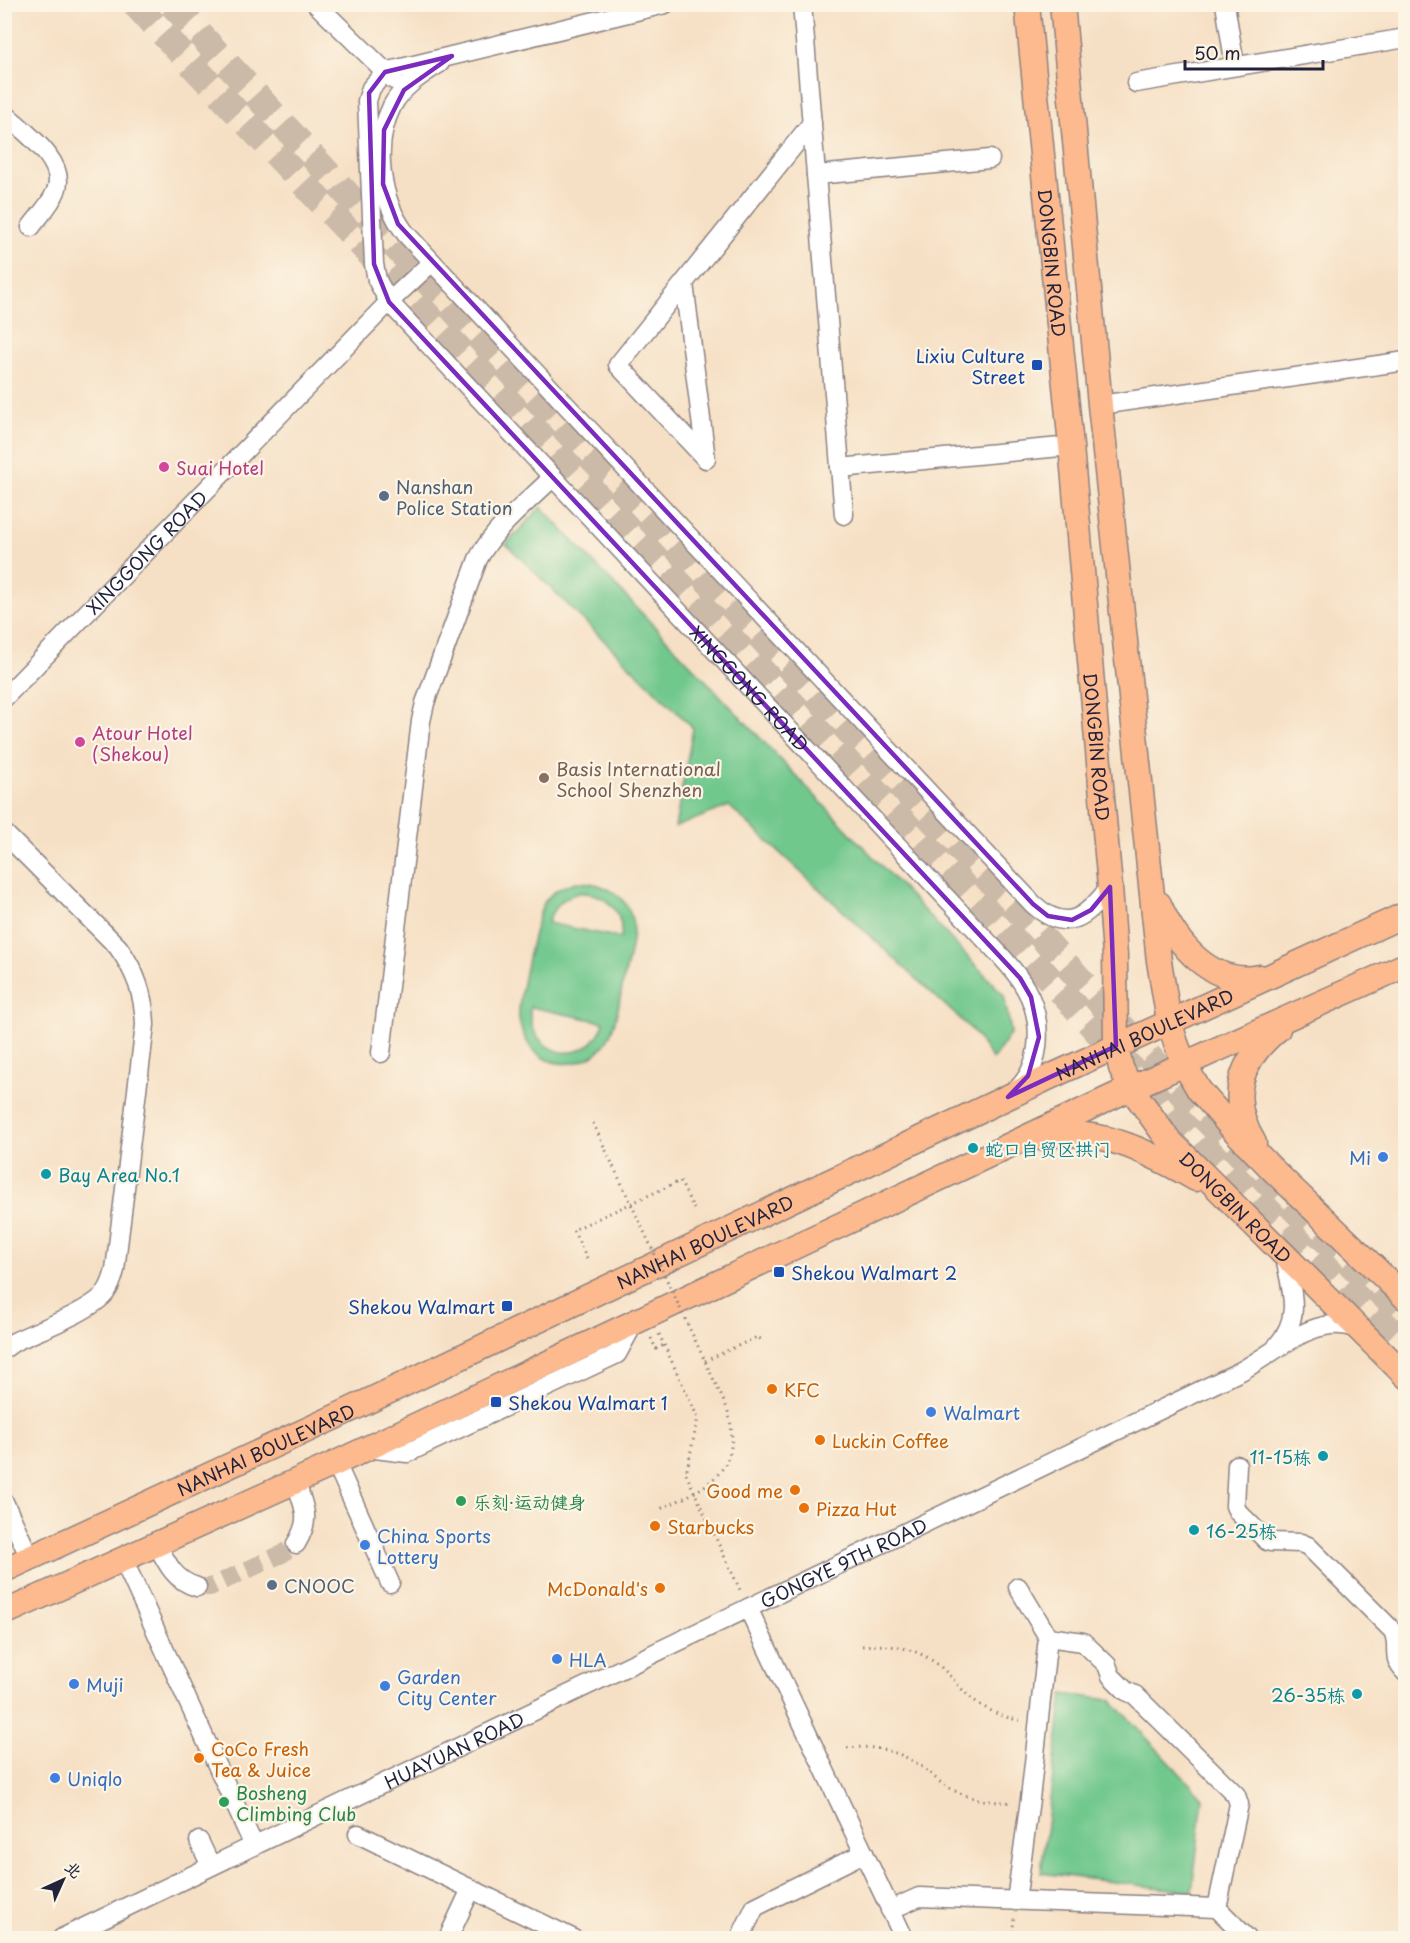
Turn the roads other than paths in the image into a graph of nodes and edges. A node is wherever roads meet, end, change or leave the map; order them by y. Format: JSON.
{"nodes":[{"id":1,"x":315,"y":4,"type":"edge"},
{"id":2,"x":665,"y":4,"type":"edge"},
{"id":3,"x":802,"y":4,"type":"edge"},
{"id":4,"x":1027,"y":4,"type":"edge"},
{"id":5,"x":1062,"y":4,"type":"edge"},
{"id":6,"x":1226,"y":4,"type":"edge"},
{"id":7,"x":596,"y":13,"type":"edge"},
{"id":8,"x":1406,"y":38,"type":"edge"},
{"id":9,"x":452,"y":56,"type":"junction"},
{"id":10,"x":1236,"y":66,"type":"junction"},
{"id":11,"x":386,"y":72,"type":"junction"},
{"id":12,"x":1136,"y":83,"type":"dead end"},
{"id":13,"x":404,"y":90,"type":"junction"},
{"id":14,"x":4,"y":113,"type":"edge"},
{"id":15,"x":812,"y":123,"type":"junction"},
{"id":16,"x":990,"y":159,"type":"dead end"},
{"id":17,"x":816,"y":175,"type":"junction"},
{"id":18,"x":31,"y":227,"type":"dead end"},
{"id":19,"x":432,"y":262,"type":"junction"},
{"id":20,"x":684,"y":283,"type":"junction"},
{"id":21,"x":389,"y":302,"type":"junction"},
{"id":22,"x":1406,"y":361,"type":"edge"},
{"id":23,"x":1100,"y":405,"type":"junction"},
{"id":24,"x":1071,"y":446,"type":"junction"},
{"id":25,"x":840,"y":468,"type":"junction"},
{"id":26,"x":553,"y":477,"type":"junction"},
{"id":27,"x":844,"y":515,"type":"dead end"},
{"id":28,"x":4,"y":698,"type":"edge"},
{"id":29,"x":4,"y":833,"type":"edge"},
{"id":30,"x":1150,"y":869,"type":"junction"},
{"id":31,"x":1110,"y":887,"type":"junction"},
{"id":32,"x":1406,"y":914,"type":"edge"},
{"id":33,"x":1406,"y":965,"type":"edge"},
{"id":34,"x":1272,"y":975,"type":"junction"},
{"id":35,"x":1307,"y":1010,"type":"junction"},
{"id":36,"x":1169,"y":1021,"type":"junction"},
{"id":37,"x":1116,"y":1046,"type":"junction"},
{"id":38,"x":381,"y":1053,"type":"dead end"},
{"id":39,"x":1184,"y":1064,"type":"junction"},
{"id":40,"x":1131,"y":1088,"type":"junction"},
{"id":41,"x":1008,"y":1097,"type":"junction"},
{"id":42,"x":1008,"y":1146,"type":"junction"},
{"id":43,"x":1274,"y":1170,"type":"junction"},
{"id":44,"x":1219,"y":1192,"type":"junction"},
{"id":45,"x":1285,"y":1258,"type":"junction"},
{"id":46,"x":1406,"y":1298,"type":"edge"},
{"id":47,"x":1356,"y":1328,"type":"junction"},
{"id":48,"x":4,"y":1348,"type":"edge"},
{"id":49,"x":1267,"y":1355,"type":"junction"},
{"id":50,"x":1406,"y":1376,"type":"edge"},
{"id":51,"x":336,"y":1463,"type":"junction"},
{"id":52,"x":1237,"y":1465,"type":"dead end"},
{"id":53,"x":296,"y":1482,"type":"junction"},
{"id":54,"x":4,"y":1502,"type":"edge"},
{"id":55,"x":158,"y":1544,"type":"junction"},
{"id":56,"x":296,"y":1544,"type":"tunnel mouth"},
{"id":57,"x":30,"y":1558,"type":"junction"},
{"id":58,"x":123,"y":1559,"type":"junction"},
{"id":59,"x":4,"y":1570,"type":"edge"},
{"id":60,"x":390,"y":1583,"type":"dead end"},
{"id":61,"x":197,"y":1587,"type":"dead end"},
{"id":62,"x":1018,"y":1587,"type":"dead end"},
{"id":63,"x":748,"y":1608,"type":"junction"},
{"id":64,"x":4,"y":1613,"type":"edge"},
{"id":65,"x":1048,"y":1637,"type":"junction"},
{"id":66,"x":1406,"y":1673,"type":"edge"},
{"id":67,"x":357,"y":1834,"type":"dead end"},
{"id":68,"x":199,"y":1841,"type":"dead end"},
{"id":69,"x":254,"y":1846,"type":"junction"},
{"id":70,"x":864,"y":1854,"type":"junction"},
{"id":71,"x":211,"y":1866,"type":"junction"},
{"id":72,"x":471,"y":1890,"type":"junction"},
{"id":73,"x":1016,"y":1901,"type":"junction"},
{"id":74,"x":1217,"y":1908,"type":"junction"},
{"id":75,"x":890,"y":1910,"type":"junction"},
{"id":76,"x":62,"y":1938,"type":"edge"},
{"id":77,"x":448,"y":1938,"type":"edge"},
{"id":78,"x":572,"y":1938,"type":"edge"},
{"id":79,"x":740,"y":1938,"type":"edge"},
{"id":80,"x":904,"y":1938,"type":"edge"},
{"id":81,"x":1246,"y":1938,"type":"edge"}],
"edges":[{"from":1,"to":11,"type":"street"},
{"from":2,"to":7,"type":"street"},
{"from":3,"to":15,"type":"street"},
{"from":4,"to":24,"type":"main road","name":"DONGBIN ROAD"},
{"from":5,"to":23,"type":"main road","name":"DONGBIN ROAD"},
{"from":6,"to":10,"type":"street"},
{"from":7,"to":9,"type":"street"},
{"from":8,"to":10,"type":"street"},
{"from":9,"to":11,"type":"street"},
{"from":9,"to":13,"type":"street"},
{"from":10,"to":12,"type":"street"},
{"from":11,"to":13,"type":"street"},
{"from":11,"to":21,"type":"street","name":"XINGGONG ROAD"},
{"from":13,"to":19,"type":"street"},
{"from":14,"to":18,"type":"street"},
{"from":15,"to":17,"type":"street"},
{"from":15,"to":20,"type":"street"},
{"from":16,"to":17,"type":"street"},
{"from":17,"to":25,"type":"street"},
{"from":19,"to":21,"type":"street","name":"XINGGONG ROAD"},
{"from":19,"to":31,"type":"street"},
{"from":20,"to":20,"type":"street"},
{"from":21,"to":26,"type":"street","name":"XINGGONG ROAD"},
{"from":21,"to":28,"type":"street","name":"XINGGONG ROAD"},
{"from":22,"to":23,"type":"street"},
{"from":23,"to":30,"type":"main road","name":"DONGBIN ROAD"},
{"from":24,"to":25,"type":"street"},
{"from":24,"to":31,"type":"main road","name":"DONGBIN ROAD"},
{"from":25,"to":27,"type":"street"},
{"from":26,"to":38,"type":"street"},
{"from":26,"to":41,"type":"street","name":"XINGGONG ROAD"},
{"from":29,"to":48,"type":"street"},
{"from":30,"to":34,"type":"main road"},
{"from":30,"to":36,"type":"main road","name":"DONGBIN ROAD"},
{"from":31,"to":37,"type":"main road","name":"DONGBIN ROAD"},
{"from":32,"to":34,"type":"main road","name":"NANHAI BOULEVARD"},
{"from":33,"to":35,"type":"main road"},
{"from":34,"to":36,"type":"main road","name":"NANHAI BOULEVARD"},
{"from":35,"to":39,"type":"main road"},
{"from":35,"to":43,"type":"main road"},
{"from":36,"to":37,"type":"main road","name":"NANHAI BOULEVARD"},
{"from":36,"to":39,"type":"main road","name":"DONGBIN ROAD"},
{"from":37,"to":40,"type":"main road","name":"DONGBIN ROAD"},
{"from":37,"to":41,"type":"main road","name":"NANHAI BOULEVARD"},
{"from":39,"to":40,"type":"main road"},
{"from":39,"to":43,"type":"main road","name":"DONGBIN ROAD"},
{"from":40,"to":42,"type":"main road"},
{"from":40,"to":44,"type":"main road","name":"DONGBIN ROAD"},
{"from":41,"to":57,"type":"main road","name":"NANHAI BOULEVARD"},
{"from":42,"to":44,"type":"main road"},
{"from":42,"to":51,"type":"main road"},
{"from":43,"to":46,"type":"main road","name":"DONGBIN ROAD"},
{"from":44,"to":45,"type":"main road","name":"DONGBIN ROAD"},
{"from":45,"to":47,"type":"main road","name":"DONGBIN ROAD"},
{"from":45,"to":49,"type":"street","name":"GONGYE 9TH ROAD"},
{"from":47,"to":49,"type":"street","name":"GONGYE 9TH ROAD"},
{"from":47,"to":50,"type":"main road","name":"DONGBIN ROAD"},
{"from":49,"to":63,"type":"street","name":"GONGYE 9TH ROAD"},
{"from":51,"to":53,"type":"main road"},
{"from":51,"to":60,"type":"street"},
{"from":52,"to":66,"type":"street"},
{"from":53,"to":55,"type":"main road"},
{"from":53,"to":56,"type":"street"},
{"from":54,"to":57,"type":"street"},
{"from":55,"to":58,"type":"main road"},
{"from":55,"to":61,"type":"street"},
{"from":57,"to":59,"type":"main road","name":"NANHAI BOULEVARD"},
{"from":58,"to":64,"type":"main road"},
{"from":58,"to":69,"type":"street"},
{"from":62,"to":65,"type":"street"},
{"from":63,"to":69,"type":"street","name":"HUAYUAN ROAD"},
{"from":63,"to":70,"type":"street","name":"GONGYE 9TH ROAD"},
{"from":65,"to":73,"type":"street"},
{"from":65,"to":74,"type":"street"},
{"from":67,"to":72,"type":"street"},
{"from":68,"to":71,"type":"street"},
{"from":69,"to":71,"type":"street","name":"HUAYUAN ROAD"},
{"from":70,"to":75,"type":"street","name":"GONGYE 9TH ROAD"},
{"from":70,"to":79,"type":"street"},
{"from":71,"to":76,"type":"street","name":"HUAYUAN ROAD"},
{"from":72,"to":77,"type":"street"},
{"from":72,"to":78,"type":"street"},
{"from":73,"to":74,"type":"street"},
{"from":73,"to":75,"type":"street"},
{"from":74,"to":81,"type":"street"},
{"from":75,"to":80,"type":"street","name":"GONGYE 9TH ROAD"}]}
